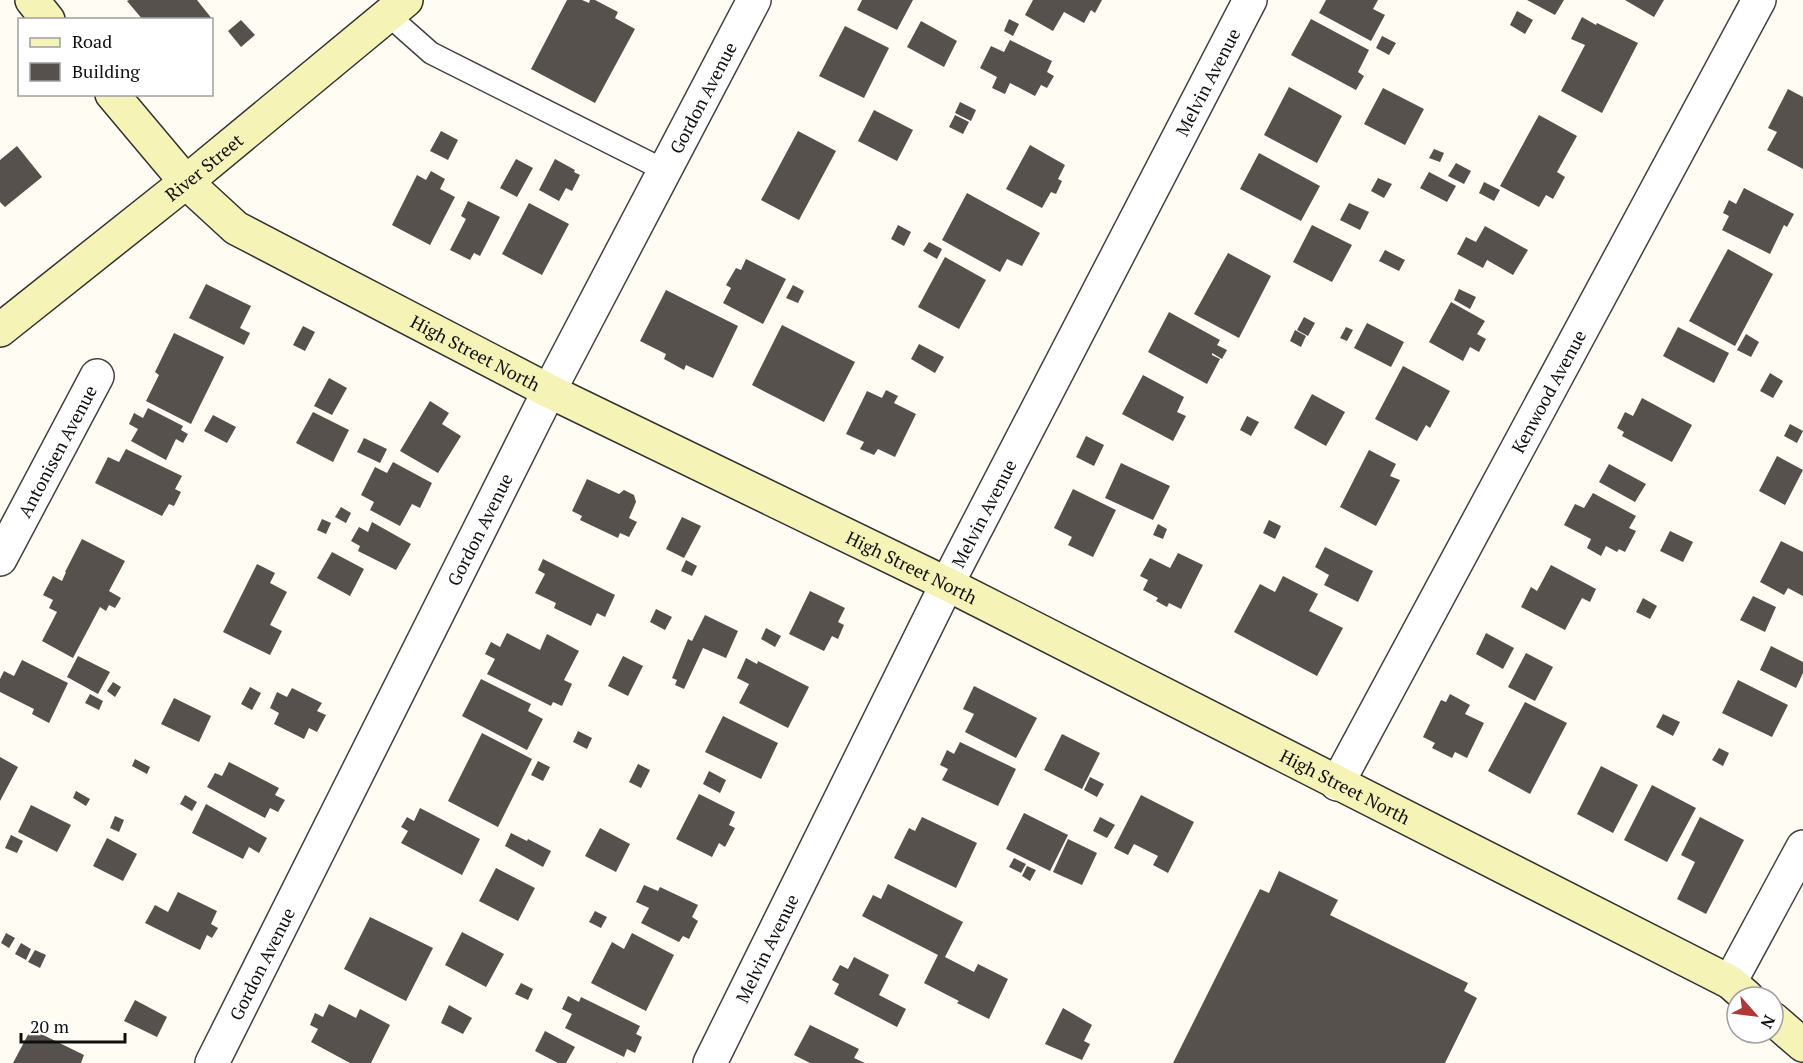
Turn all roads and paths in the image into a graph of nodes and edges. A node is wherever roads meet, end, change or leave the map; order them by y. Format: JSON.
{"nodes":[{"id":1,"x":32,"y":0,"type":"edge"},
{"id":2,"x":754,"y":0,"type":"edge"},
{"id":3,"x":1250,"y":0,"type":"edge"},
{"id":4,"x":1759,"y":0,"type":"edge"},
{"id":5,"x":397,"y":7,"type":"edge"},
{"id":6,"x":46,"y":18,"type":"edge"},
{"id":7,"x":114,"y":96,"type":"edge"},
{"id":8,"x":664,"y":170,"type":"junction"},
{"id":9,"x":186,"y":182,"type":"junction"},
{"id":10,"x":0,"y":330,"type":"edge"},
{"id":11,"x":97,"y":376,"type":"dead end"},
{"id":12,"x":549,"y":391,"type":"junction"},
{"id":13,"x":0,"y":559,"type":"edge"},
{"id":14,"x":947,"y":584,"type":"junction"},
{"id":15,"x":1337,"y":784,"type":"junction"},
{"id":16,"x":1803,"y":847,"type":"edge"},
{"id":17,"x":1729,"y":985,"type":"edge"},
{"id":18,"x":1741,"y":985,"type":"edge"},
{"id":19,"x":1785,"y":1029,"type":"edge"},
{"id":20,"x":1803,"y":1045,"type":"edge"},
{"id":21,"x":212,"y":1063,"type":"edge"},
{"id":22,"x":710,"y":1063,"type":"edge"}],
"edges":[{"from":1,"to":6,"type":"street"},
{"from":2,"to":8,"type":"street","name":"Gordon Avenue"},
{"from":3,"to":14,"type":"street","name":"Melvin Avenue"},
{"from":4,"to":15,"type":"street","name":"Kenwood Avenue"},
{"from":5,"to":8,"type":"lane"},
{"from":5,"to":9,"type":"street","name":"River Street"},
{"from":7,"to":9,"type":"street","name":"High Street North"},
{"from":8,"to":12,"type":"street","name":"Gordon Avenue"},
{"from":9,"to":10,"type":"street","name":"River Street"},
{"from":9,"to":12,"type":"street","name":"High Street North"},
{"from":11,"to":13,"type":"street","name":"Antonisen Avenue"},
{"from":12,"to":14,"type":"street","name":"High Street North"},
{"from":12,"to":21,"type":"street","name":"Gordon Avenue"},
{"from":14,"to":15,"type":"street","name":"High Street North"},
{"from":14,"to":22,"type":"street","name":"Melvin Avenue"},
{"from":15,"to":17,"type":"street","name":"High Street North"},
{"from":16,"to":18,"type":"street"},
{"from":19,"to":20,"type":"street"}]}
